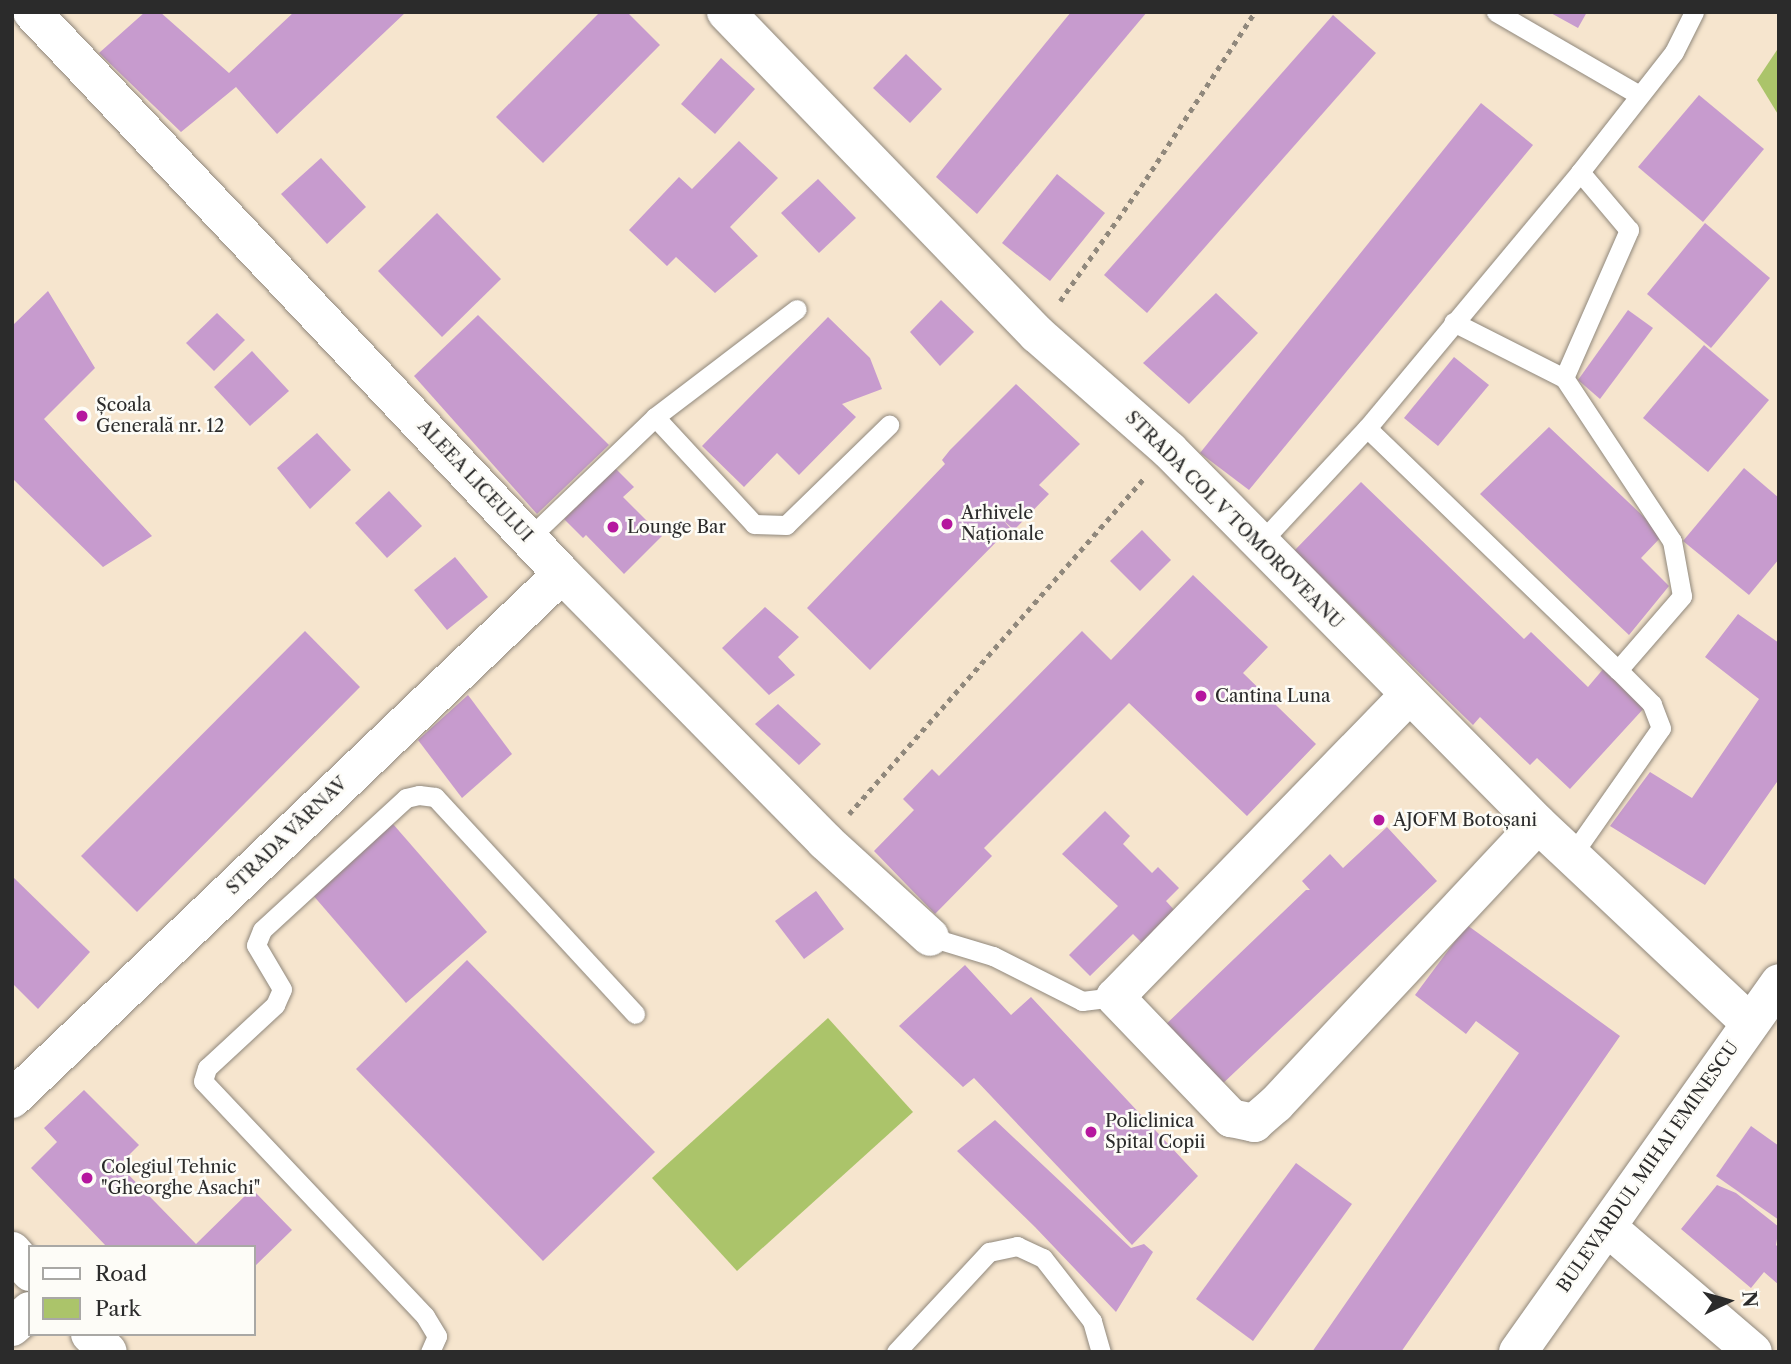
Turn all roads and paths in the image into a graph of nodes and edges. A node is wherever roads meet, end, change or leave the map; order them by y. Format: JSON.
{"nodes":[{"id":1,"x":32,"y":12,"type":"edge"},
{"id":2,"x":726,"y":12,"type":"edge"},
{"id":3,"x":1255,"y":12,"type":"edge"},
{"id":4,"x":1496,"y":12,"type":"edge"},
{"id":5,"x":1694,"y":12,"type":"edge"},
{"id":6,"x":1639,"y":95,"type":"junction"},
{"id":7,"x":1580,"y":172,"type":"junction"},
{"id":8,"x":796,"y":309,"type":"dead end"},
{"id":9,"x":1453,"y":322,"type":"junction"},
{"id":10,"x":1037,"y":334,"type":"junction"},
{"id":11,"x":1564,"y":378,"type":"junction"},
{"id":12,"x":654,"y":417,"type":"junction"},
{"id":13,"x":889,"y":425,"type":"dead end"},
{"id":14,"x":1367,"y":428,"type":"junction"},
{"id":15,"x":1169,"y":450,"type":"junction"},
{"id":16,"x":529,"y":538,"type":"junction"},
{"id":17,"x":1260,"y":543,"type":"junction"},
{"id":18,"x":562,"y":574,"type":"junction"},
{"id":19,"x":1618,"y":670,"type":"junction"},
{"id":20,"x":1409,"y":695,"type":"junction"},
{"id":21,"x":1538,"y":824,"type":"junction"},
{"id":22,"x":825,"y":841,"type":"junction"},
{"id":23,"x":1572,"y":855,"type":"junction"},
{"id":24,"x":930,"y":937,"type":"joint"},
{"id":25,"x":1779,"y":983,"type":"edge"},
{"id":26,"x":1115,"y":997,"type":"junction"},
{"id":27,"x":635,"y":1014,"type":"dead end"},
{"id":28,"x":1749,"y":1021,"type":"junction"},
{"id":29,"x":12,"y":1098,"type":"edge"},
{"id":30,"x":1607,"y":1227,"type":"junction"},
{"id":31,"x":12,"y":1251,"type":"edge"},
{"id":32,"x":28,"y":1270,"type":"edge"},
{"id":33,"x":28,"y":1313,"type":"edge"},
{"id":34,"x":12,"y":1327,"type":"edge"},
{"id":35,"x":92,"y":1336,"type":"edge"},
{"id":36,"x":108,"y":1352,"type":"edge"},
{"id":37,"x":430,"y":1352,"type":"edge"},
{"id":38,"x":897,"y":1352,"type":"edge"},
{"id":39,"x":1101,"y":1352,"type":"edge"},
{"id":40,"x":1518,"y":1352,"type":"edge"},
{"id":41,"x":1753,"y":1352,"type":"edge"}],
"edges":[{"from":1,"to":16,"type":"street","name":"ALEEA LICEULUI"},
{"from":2,"to":10,"type":"street","name":"STRADA COL V TOMOROVEANU"},
{"from":3,"to":10,"type":"path"},
{"from":4,"to":6,"type":"lane"},
{"from":5,"to":6,"type":"lane"},
{"from":6,"to":7,"type":"lane"},
{"from":7,"to":9,"type":"lane"},
{"from":7,"to":11,"type":"lane"},
{"from":8,"to":12,"type":"lane"},
{"from":9,"to":11,"type":"lane"},
{"from":9,"to":14,"type":"lane"},
{"from":10,"to":15,"type":"street","name":"STRADA COL V TOMOROVEANU"},
{"from":11,"to":19,"type":"lane"},
{"from":12,"to":13,"type":"lane"},
{"from":12,"to":16,"type":"lane"},
{"from":14,"to":17,"type":"lane"},
{"from":14,"to":19,"type":"lane"},
{"from":15,"to":17,"type":"street","name":"STRADA COL V TOMOROVEANU"},
{"from":15,"to":22,"type":"path"},
{"from":16,"to":18,"type":"street","name":"ALEEA LICEULUI"},
{"from":17,"to":20,"type":"street","name":"STRADA COL V TOMOROVEANU"},
{"from":18,"to":22,"type":"street","name":"ALEEA LICEULUI"},
{"from":18,"to":29,"type":"street","name":"STRADA VÂRNAV"},
{"from":19,"to":23,"type":"lane"},
{"from":20,"to":21,"type":"street","name":"STRADA COL V TOMOROVEANU"},
{"from":20,"to":26,"type":"street"},
{"from":21,"to":23,"type":"street","name":"STRADA COL V TOMOROVEANU"},
{"from":21,"to":26,"type":"street"},
{"from":22,"to":24,"type":"street","name":"ALEEA LICEULUI"},
{"from":23,"to":28,"type":"street","name":"STRADA COL V TOMOROVEANU"},
{"from":24,"to":26,"type":"lane"},
{"from":25,"to":28,"type":"street","name":"BULEVARDUL MIHAI EMINESCU"},
{"from":27,"to":37,"type":"lane"},
{"from":28,"to":30,"type":"street","name":"BULEVARDUL MIHAI EMINESCU"},
{"from":30,"to":40,"type":"street","name":"BULEVARDUL MIHAI EMINESCU"},
{"from":30,"to":41,"type":"street"},
{"from":31,"to":32,"type":"street"},
{"from":33,"to":34,"type":"street"},
{"from":35,"to":36,"type":"street"},
{"from":38,"to":39,"type":"lane"}]}
